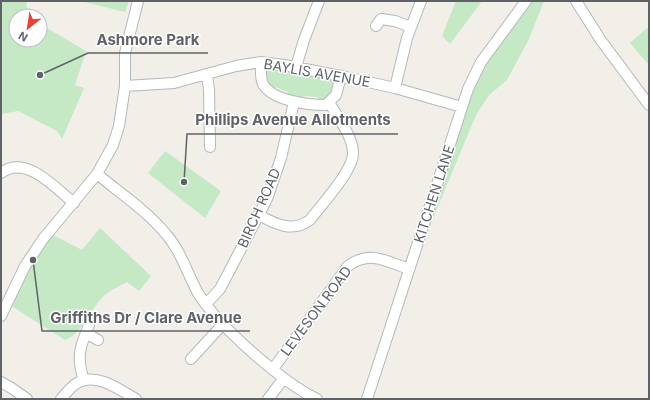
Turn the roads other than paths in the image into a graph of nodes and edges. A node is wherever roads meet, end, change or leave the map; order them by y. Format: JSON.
{"nodes":[{"id":1,"x":138,"y":1,"type":"edge"},
{"id":2,"x":319,"y":1,"type":"edge"},
{"id":3,"x":421,"y":1,"type":"edge"},
{"id":4,"x":526,"y":1,"type":"edge"},
{"id":5,"x":576,"y":1,"type":"edge"},
{"id":6,"x":376,"y":26,"type":"dead end"},
{"id":7,"x":411,"y":27,"type":"junction"},
{"id":8,"x":261,"y":62,"type":"junction"},
{"id":9,"x":296,"y":67,"type":"junction"},
{"id":10,"x":207,"y":75,"type":"junction"},
{"id":11,"x":341,"y":76,"type":"junction"},
{"id":12,"x":125,"y":86,"type":"junction"},
{"id":13,"x":395,"y":88,"type":"junction"},
{"id":14,"x":294,"y":102,"type":"junction"},
{"id":15,"x":329,"y":102,"type":"junction"},
{"id":16,"x":649,"y":105,"type":"edge"},
{"id":17,"x":462,"y":106,"type":"junction"},
{"id":18,"x":210,"y":147,"type":"dead end"},
{"id":19,"x":1,"y":173,"type":"edge"},
{"id":20,"x":97,"y":174,"type":"junction"},
{"id":21,"x":74,"y":203,"type":"junction"},
{"id":22,"x":259,"y":215,"type":"junction"},
{"id":23,"x":409,"y":269,"type":"junction"},
{"id":24,"x":206,"y":304,"type":"junction"},
{"id":25,"x":1,"y":316,"type":"edge"},
{"id":26,"x":223,"y":324,"type":"junction"},
{"id":27,"x":98,"y":340,"type":"dead end"},
{"id":28,"x":189,"y":361,"type":"dead end"},
{"id":29,"x":273,"y":369,"type":"junction"},
{"id":30,"x":284,"y":378,"type":"junction"},
{"id":31,"x":84,"y":380,"type":"junction"},
{"id":32,"x":1,"y":382,"type":"edge"},
{"id":33,"x":27,"y":399,"type":"edge"},
{"id":34,"x":61,"y":399,"type":"edge"},
{"id":35,"x":136,"y":399,"type":"edge"},
{"id":36,"x":268,"y":399,"type":"edge"},
{"id":37,"x":317,"y":399,"type":"edge"},
{"id":38,"x":367,"y":399,"type":"edge"}],
"edges":[{"from":1,"to":12,"type":"street"},
{"from":2,"to":9,"type":"street"},
{"from":3,"to":7,"type":"street"},
{"from":4,"to":17,"type":"street","name":"KITCHEN LANE"},
{"from":5,"to":16,"type":"street"},
{"from":6,"to":7,"type":"street"},
{"from":7,"to":13,"type":"street"},
{"from":8,"to":9,"type":"street","name":"BAYLIS AVENUE"},
{"from":8,"to":10,"type":"street","name":"BAYLIS AVENUE"},
{"from":8,"to":14,"type":"street"},
{"from":9,"to":11,"type":"street","name":"BAYLIS AVENUE"},
{"from":10,"to":12,"type":"street","name":"BAYLIS AVENUE"},
{"from":10,"to":18,"type":"street"},
{"from":11,"to":13,"type":"street","name":"BAYLIS AVENUE"},
{"from":11,"to":15,"type":"street"},
{"from":12,"to":20,"type":"street"},
{"from":13,"to":17,"type":"street","name":"BAYLIS AVENUE"},
{"from":14,"to":15,"type":"street"},
{"from":14,"to":22,"type":"street","name":"BIRCH ROAD"},
{"from":15,"to":22,"type":"street"},
{"from":17,"to":23,"type":"street","name":"KITCHEN LANE"},
{"from":19,"to":21,"type":"street"},
{"from":20,"to":21,"type":"street"},
{"from":20,"to":24,"type":"street"},
{"from":21,"to":25,"type":"street"},
{"from":22,"to":24,"type":"street","name":"BIRCH ROAD"},
{"from":23,"to":29,"type":"street","name":"LEVESON ROAD"},
{"from":23,"to":38,"type":"street","name":"KITCHEN LANE"},
{"from":24,"to":26,"type":"street"},
{"from":26,"to":28,"type":"street"},
{"from":26,"to":29,"type":"street"},
{"from":27,"to":31,"type":"street"},
{"from":29,"to":30,"type":"street"},
{"from":30,"to":36,"type":"street"},
{"from":30,"to":37,"type":"street"},
{"from":31,"to":34,"type":"street"},
{"from":31,"to":35,"type":"street"},
{"from":32,"to":33,"type":"street"}]}
